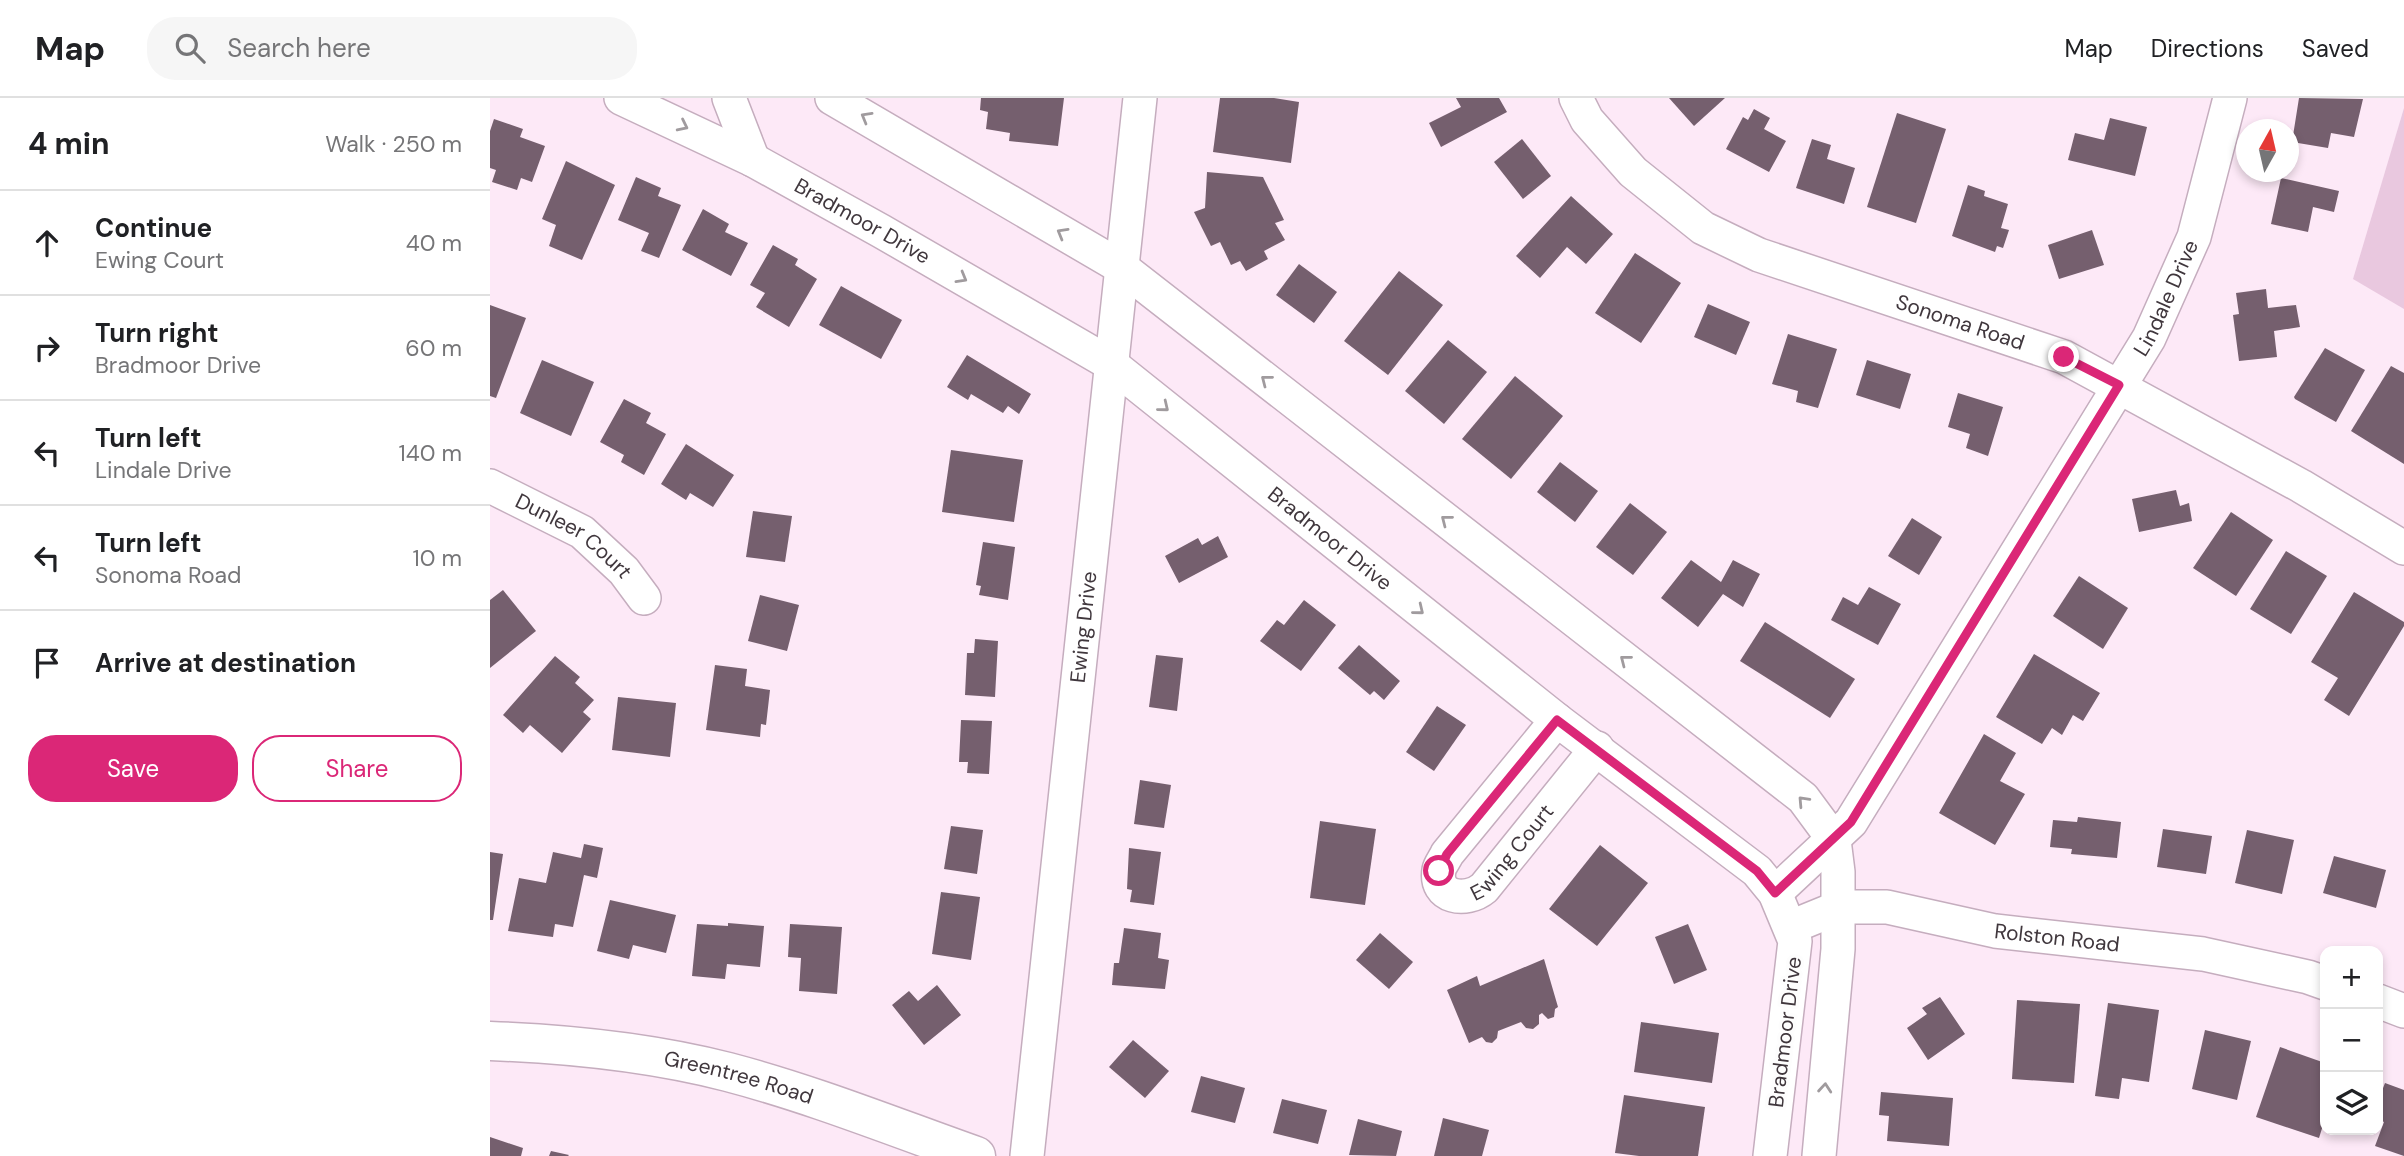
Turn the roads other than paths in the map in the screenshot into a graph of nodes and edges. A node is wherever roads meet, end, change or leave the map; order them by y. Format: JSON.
{"nodes":[{"id":1,"x":621,"y":98,"type":"edge"},
{"id":2,"x":729,"y":98,"type":"edge"},
{"id":3,"x":832,"y":98,"type":"edge"},
{"id":4,"x":1140,"y":98,"type":"edge"},
{"id":5,"x":1576,"y":98,"type":"edge"},
{"id":6,"x":2230,"y":98,"type":"edge"},
{"id":7,"x":753,"y":160,"type":"junction"},
{"id":8,"x":1121,"y":267,"type":"junction"},
{"id":9,"x":1111,"y":364,"type":"junction"},
{"id":10,"x":2119,"y":385,"type":"junction"},
{"id":11,"x":490,"y":486,"type":"edge"},
{"id":12,"x":2404,"y":548,"type":"edge"},
{"id":13,"x":644,"y":598,"type":"dead end"},
{"id":14,"x":1557,"y":720,"type":"junction"},
{"id":15,"x":1597,"y":748,"type":"junction"},
{"id":16,"x":1834,"y":840,"type":"junction"},
{"id":17,"x":1775,"y":893,"type":"junction"},
{"id":18,"x":1840,"y":907,"type":"junction"},
{"id":19,"x":1791,"y":927,"type":"junction"},
{"id":20,"x":2320,"y":981,"type":"edge"},
{"id":21,"x":2383,"y":1003,"type":"edge"},
{"id":22,"x":2404,"y":1011,"type":"edge"},
{"id":23,"x":490,"y":1041,"type":"edge"},
{"id":24,"x":976,"y":1156,"type":"edge"},
{"id":25,"x":1027,"y":1156,"type":"edge"},
{"id":26,"x":1770,"y":1156,"type":"edge"},
{"id":27,"x":1819,"y":1156,"type":"edge"}],
"edges":[{"from":1,"to":7,"type":"street","name":"Bradmoor Drive","one_way":true},
{"from":2,"to":7,"type":"street"},
{"from":8,"to":3,"type":"street","one_way":true},
{"from":4,"to":8,"type":"street","name":"Ewing Drive"},
{"from":5,"to":10,"type":"street","name":"Sonoma Road"},
{"from":6,"to":10,"type":"street","name":"Lindale Drive"},
{"from":7,"to":9,"type":"street","name":"Bradmoor Drive","one_way":true},
{"from":8,"to":9,"type":"street","name":"Ewing Drive"},
{"from":16,"to":8,"type":"street","one_way":true},
{"from":9,"to":14,"type":"street","name":"Bradmoor Drive","one_way":true},
{"from":9,"to":25,"type":"street","name":"Ewing Drive"},
{"from":10,"to":12,"type":"street","name":"Sonoma Road"},
{"from":10,"to":16,"type":"street","name":"Lindale Drive"},
{"from":11,"to":13,"type":"street","name":"Dunleer Court"},
{"from":14,"to":15,"type":"street","name":"Bradmoor Drive"},
{"from":14,"to":15,"type":"street","name":"Ewing Court"},
{"from":15,"to":17,"type":"street","name":"Bradmoor Drive"},
{"from":16,"to":17,"type":"street","name":"Lindale Drive"},
{"from":16,"to":18,"type":"street","name":"Bradmoor Drive"},
{"from":17,"to":19,"type":"street","name":"Bradmoor Drive"},
{"from":18,"to":19,"type":"street","name":"Rolston Road"},
{"from":18,"to":20,"type":"street","name":"Rolston Road"},
{"from":27,"to":18,"type":"street","name":"Bradmoor Drive","one_way":true},
{"from":19,"to":26,"type":"street","name":"Bradmoor Drive"},
{"from":21,"to":22,"type":"street"},
{"from":23,"to":24,"type":"street","name":"Greentree Road"}]}
